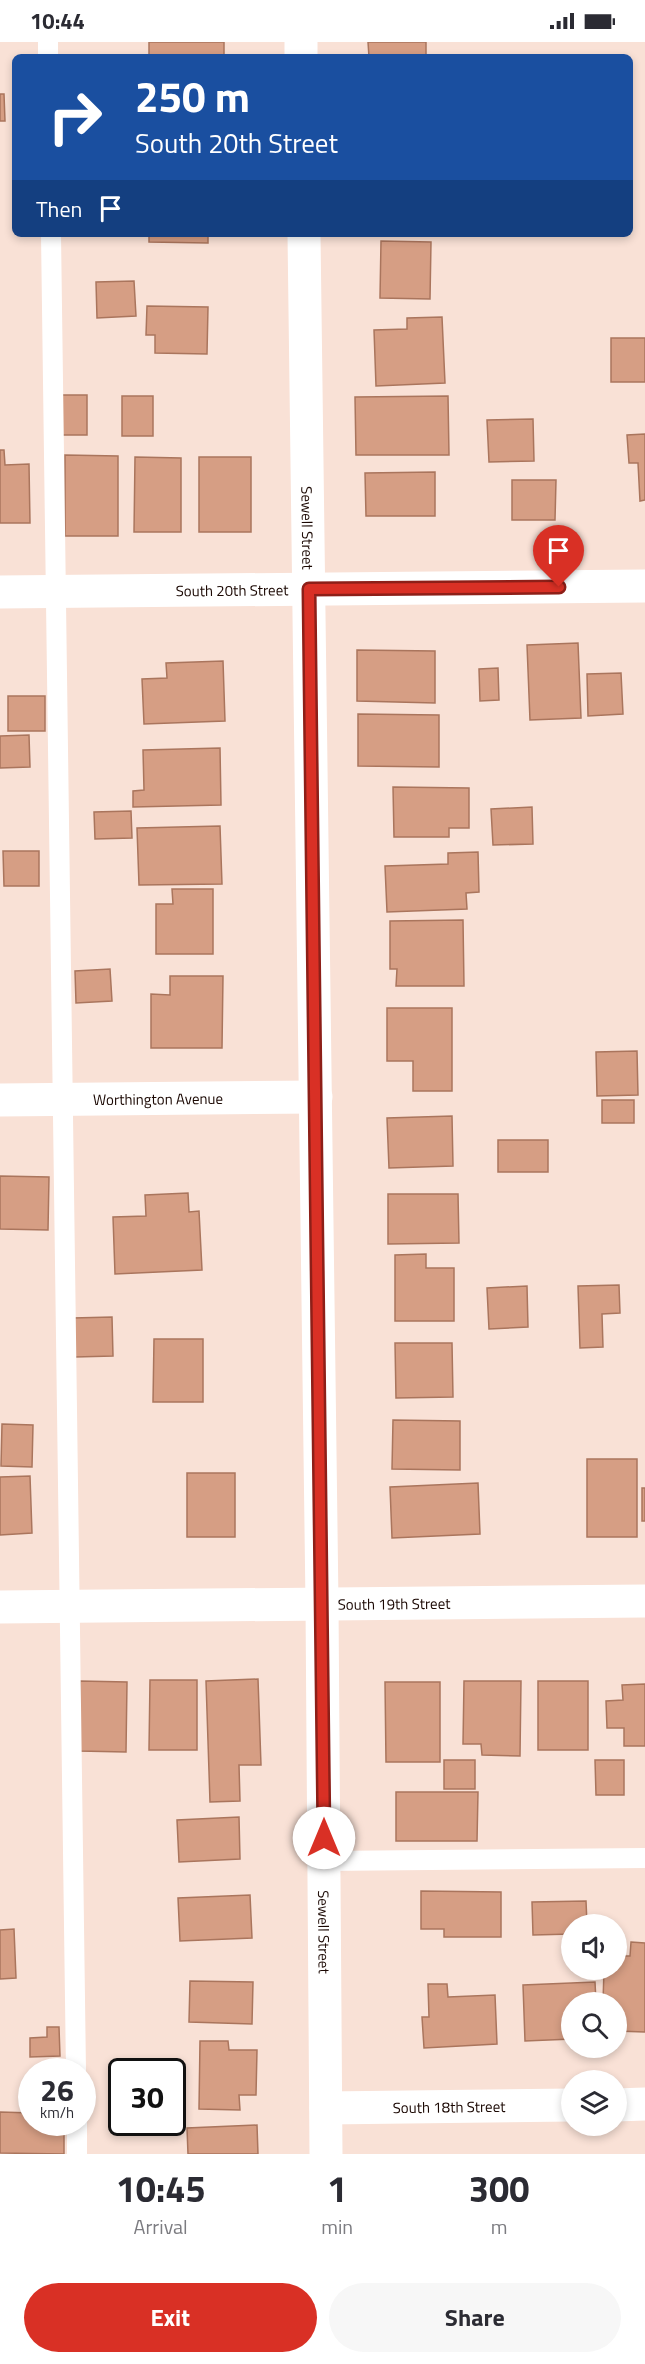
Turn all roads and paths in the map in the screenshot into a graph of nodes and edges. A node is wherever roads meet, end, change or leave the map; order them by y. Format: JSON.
{"nodes":[{"id":1,"x":51,"y":237,"type":"edge"},
{"id":2,"x":303,"y":237,"type":"edge"},
{"id":3,"x":645,"y":586,"type":"edge"},
{"id":4,"x":309,"y":589,"type":"junction"},
{"id":5,"x":58,"y":591,"type":"junction"},
{"id":6,"x":0,"y":592,"type":"edge"},
{"id":7,"x":316,"y":1097,"type":"junction"},
{"id":8,"x":0,"y":1100,"type":"edge"},
{"id":9,"x":62,"y":1100,"type":"junction"},
{"id":10,"x":645,"y":1601,"type":"edge"},
{"id":11,"x":322,"y":1604,"type":"junction"},
{"id":12,"x":69,"y":1606,"type":"junction"},
{"id":13,"x":0,"y":1607,"type":"edge"},
{"id":14,"x":645,"y":1858,"type":"edge"},
{"id":15,"x":324,"y":1861,"type":"junction"},
{"id":16,"x":76,"y":2058,"type":"edge"},
{"id":17,"x":627,"y":2104,"type":"edge"},
{"id":18,"x":645,"y":2104,"type":"edge"},
{"id":19,"x":561,"y":2105,"type":"edge"},
{"id":20,"x":326,"y":2108,"type":"junction"},
{"id":21,"x":77,"y":2136,"type":"edge"},
{"id":22,"x":77,"y":2154,"type":"edge"},
{"id":23,"x":326,"y":2154,"type":"edge"}],
"edges":[{"from":1,"to":5,"type":"lane"},
{"from":2,"to":4,"type":"street","name":"Sewell Street"},
{"from":3,"to":4,"type":"street","name":"South 20th Street"},
{"from":4,"to":5,"type":"street","name":"South 20th Street"},
{"from":4,"to":7,"type":"street","name":"Sewell Street"},
{"from":5,"to":6,"type":"street","name":"South 20th Street"},
{"from":5,"to":9,"type":"lane"},
{"from":7,"to":9,"type":"street","name":"Worthington Avenue"},
{"from":7,"to":11,"type":"street","name":"Sewell Street"},
{"from":8,"to":9,"type":"street","name":"Worthington Avenue"},
{"from":9,"to":12,"type":"lane"},
{"from":10,"to":11,"type":"street","name":"South 19th Street"},
{"from":11,"to":12,"type":"street","name":"South 19th Street"},
{"from":11,"to":15,"type":"street","name":"Sewell Street"},
{"from":12,"to":13,"type":"street","name":"South 19th Street"},
{"from":12,"to":16,"type":"lane"},
{"from":14,"to":15,"type":"lane"},
{"from":15,"to":20,"type":"street","name":"Sewell Street"},
{"from":17,"to":18,"type":"street"},
{"from":19,"to":20,"type":"street","name":"South 18th Street"},
{"from":20,"to":23,"type":"street","name":"Sewell Street"},
{"from":21,"to":22,"type":"lane"}]}
